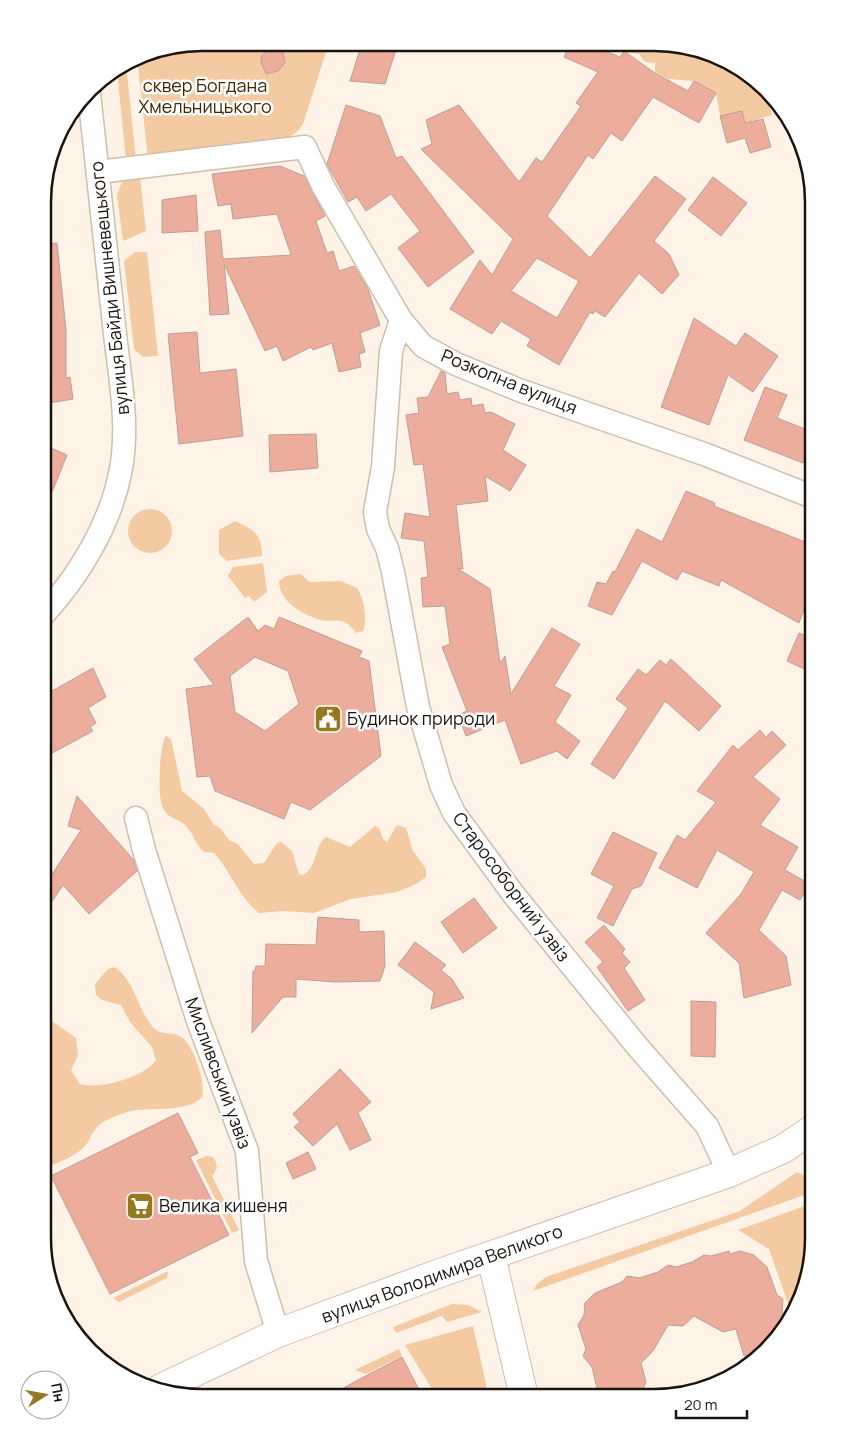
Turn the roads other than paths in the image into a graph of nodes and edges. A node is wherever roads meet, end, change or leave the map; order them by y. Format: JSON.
{"nodes":[{"id":1,"x":90,"y":102,"type":"edge"},
{"id":2,"x":98,"y":172,"type":"junction"},
{"id":3,"x":401,"y":320,"type":"junction"},
{"id":4,"x":805,"y":494,"type":"edge"},
{"id":5,"x":51,"y":604,"type":"edge"},
{"id":6,"x":136,"y":818,"type":"dead end"},
{"id":7,"x":804,"y":1134,"type":"edge"},
{"id":8,"x":729,"y":1173,"type":"junction"},
{"id":9,"x":491,"y":1256,"type":"junction"},
{"id":10,"x":278,"y":1333,"type":"junction"},
{"id":11,"x":168,"y":1385,"type":"edge"},
{"id":12,"x":522,"y":1389,"type":"edge"}],
"edges":[{"from":1,"to":2,"type":"street","name":"вулиця Байди Вишневецького"},
{"from":2,"to":3,"type":"street","name":"Розкопна вулиця"},
{"from":2,"to":5,"type":"street","name":"вулиця Байди Вишневецького"},
{"from":3,"to":4,"type":"street","name":"Розкопна вулиця"},
{"from":3,"to":8,"type":"street","name":"Старособорний узвіз"},
{"from":6,"to":10,"type":"street","name":"Мисливський узвіз"},
{"from":7,"to":8,"type":"main road","name":"вулиця Володимира Великого"},
{"from":8,"to":9,"type":"main road","name":"вулиця Володимира Великого"},
{"from":9,"to":10,"type":"main road","name":"вулиця Володимира Великого"},
{"from":9,"to":12,"type":"main road"},
{"from":10,"to":11,"type":"main road","name":"вулиця Володимира Великого"}]}
